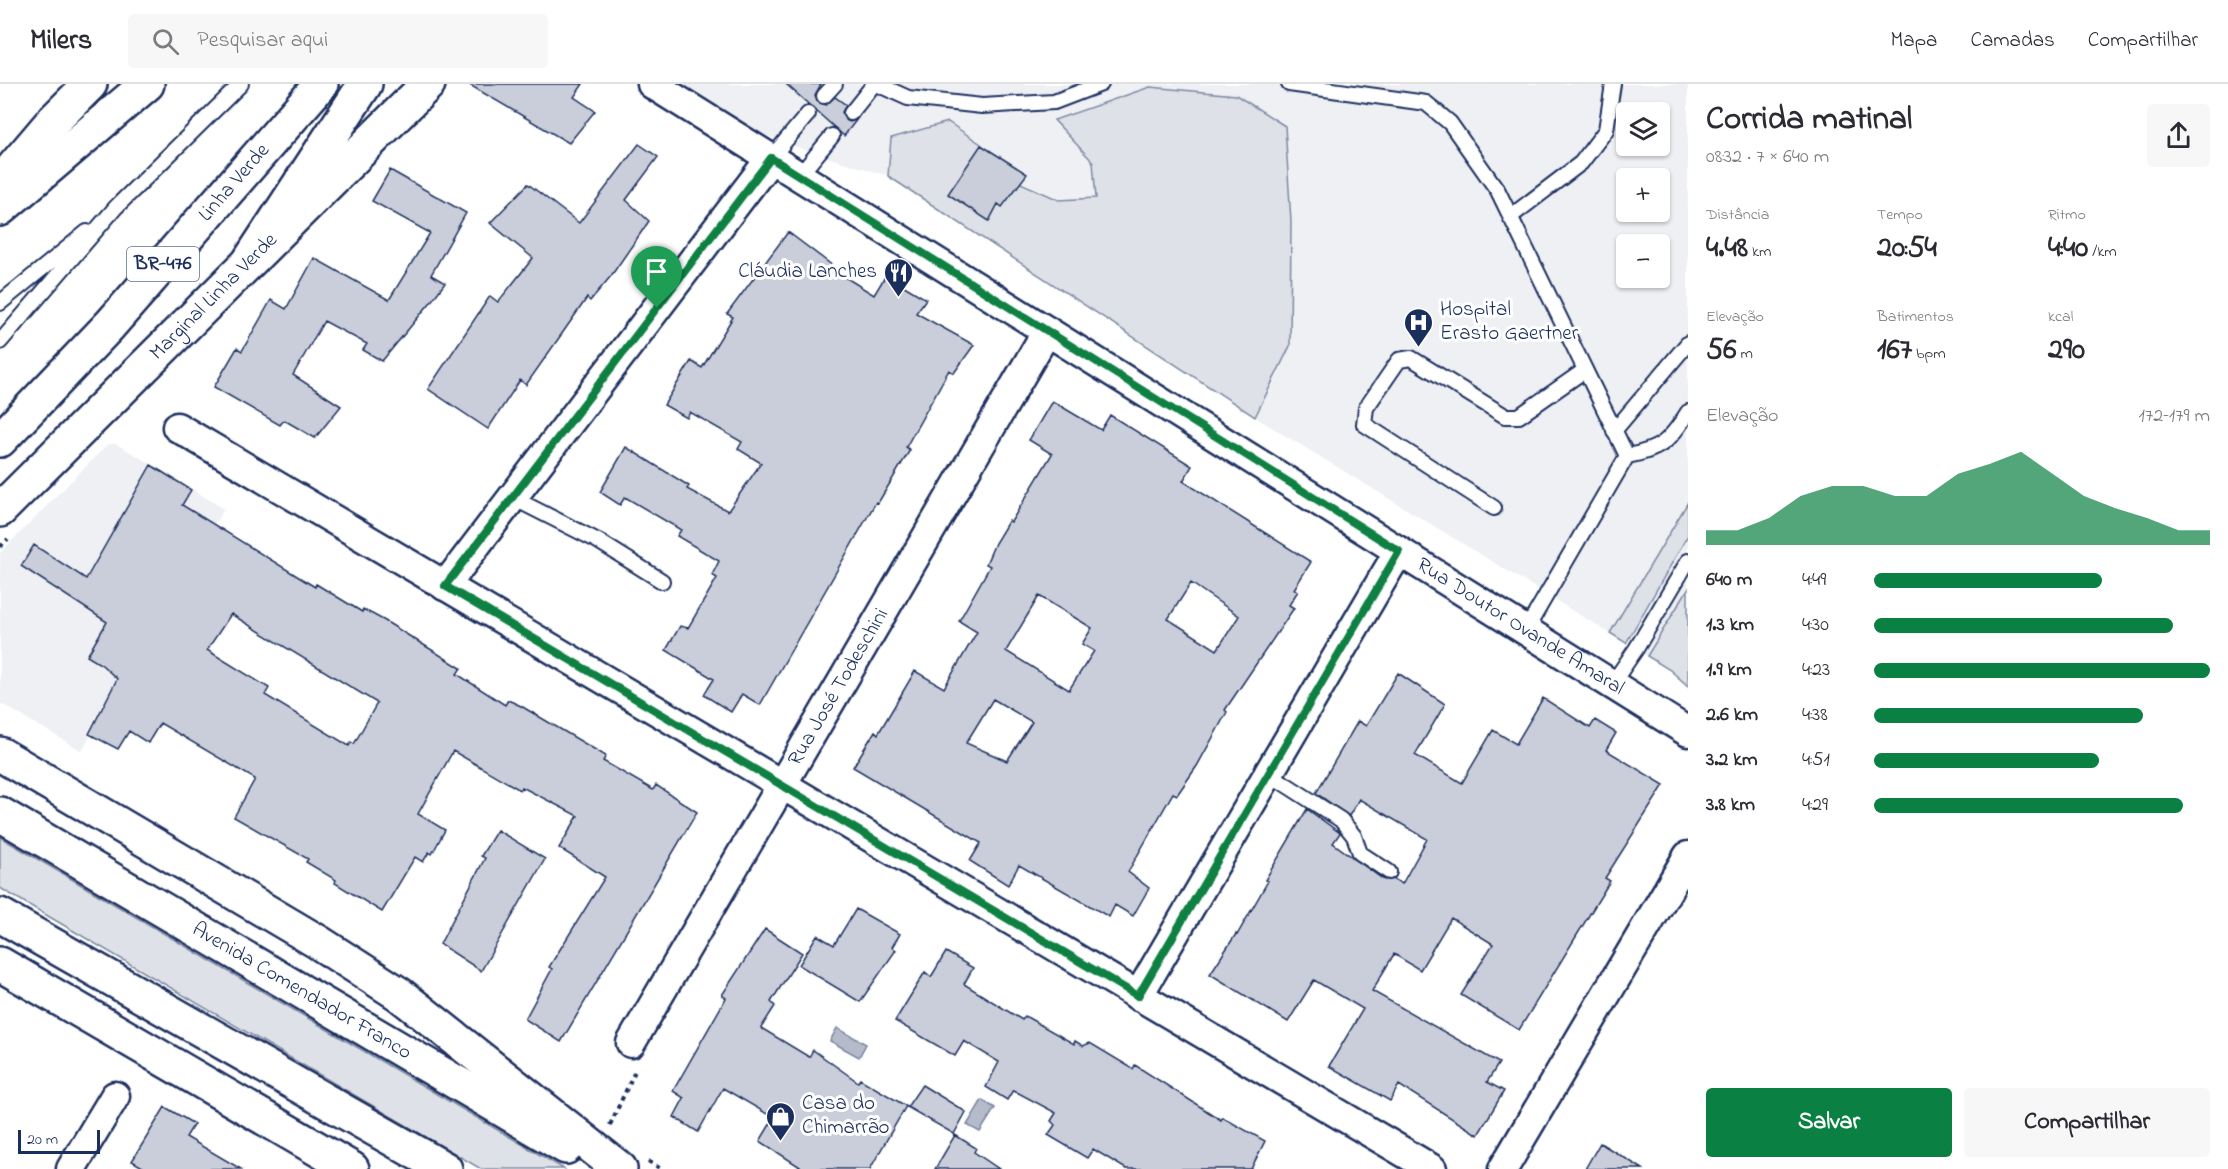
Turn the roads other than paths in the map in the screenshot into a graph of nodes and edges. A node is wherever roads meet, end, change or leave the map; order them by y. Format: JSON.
{"nodes":[{"id":1,"x":90,"y":84,"type":"edge"},
{"id":2,"x":147,"y":84,"type":"edge"},
{"id":3,"x":241,"y":84,"type":"edge"},
{"id":4,"x":321,"y":84,"type":"edge"},
{"id":5,"x":365,"y":84,"type":"edge"},
{"id":6,"x":428,"y":84,"type":"edge"},
{"id":7,"x":652,"y":84,"type":"edge"},
{"id":8,"x":835,"y":84,"type":"edge"},
{"id":9,"x":875,"y":84,"type":"edge"},
{"id":10,"x":1101,"y":84,"type":"edge"},
{"id":11,"x":1289,"y":84,"type":"edge"},
{"id":12,"x":1613,"y":84,"type":"edge"},
{"id":13,"x":824,"y":96,"type":"dead end"},
{"id":14,"x":851,"y":113,"type":"dead end"},
{"id":15,"x":808,"y":114,"type":"dead end"},
{"id":16,"x":832,"y":136,"type":"dead end"},
{"id":17,"x":771,"y":158,"type":"junction"},
{"id":18,"x":799,"y":176,"type":"junction"},
{"id":19,"x":0,"y":183,"type":"edge"},
{"id":20,"x":117,"y":207,"type":"junction"},
{"id":21,"x":0,"y":209,"type":"edge"},
{"id":22,"x":1510,"y":218,"type":"junction"},
{"id":23,"x":250,"y":260,"type":"junction"},
{"id":24,"x":0,"y":303,"type":"edge"},
{"id":25,"x":1047,"y":331,"type":"junction"},
{"id":26,"x":0,"y":342,"type":"edge"},
{"id":27,"x":1688,"y":344,"type":"edge"},
{"id":28,"x":1585,"y":370,"type":"junction"},
{"id":29,"x":1688,"y":412,"type":"edge"},
{"id":30,"x":177,"y":427,"type":"dead end"},
{"id":31,"x":1614,"y":430,"type":"junction"},
{"id":32,"x":0,"y":440,"type":"edge"},
{"id":33,"x":1627,"y":456,"type":"junction"},
{"id":34,"x":513,"y":498,"type":"junction"},
{"id":35,"x":1494,"y":508,"type":"dead end"},
{"id":36,"x":0,"y":510,"type":"edge"},
{"id":37,"x":1399,"y":551,"type":"junction"},
{"id":38,"x":1688,"y":561,"type":"edge"},
{"id":39,"x":662,"y":581,"type":"dead end"},
{"id":40,"x":445,"y":586,"type":"junction"},
{"id":41,"x":1526,"y":630,"type":"junction"},
{"id":42,"x":1611,"y":684,"type":"junction"},
{"id":43,"x":1688,"y":732,"type":"edge"},
{"id":44,"x":0,"y":754,"type":"edge"},
{"id":45,"x":1268,"y":773,"type":"junction"},
{"id":46,"x":782,"y":785,"type":"junction"},
{"id":47,"x":0,"y":814,"type":"edge"},
{"id":48,"x":1688,"y":856,"type":"edge"},
{"id":49,"x":1389,"y":872,"type":"dead end"},
{"id":50,"x":0,"y":915,"type":"edge"},
{"id":51,"x":0,"y":964,"type":"edge"},
{"id":52,"x":1138,"y":996,"type":"junction"},
{"id":53,"x":631,"y":1043,"type":"dead end"},
{"id":54,"x":115,"y":1096,"type":"dead end"},
{"id":55,"x":71,"y":1169,"type":"edge"},
{"id":56,"x":352,"y":1169,"type":"edge"},
{"id":57,"x":445,"y":1169,"type":"edge"},
{"id":58,"x":603,"y":1169,"type":"edge"},
{"id":59,"x":620,"y":1169,"type":"edge"},
{"id":60,"x":1432,"y":1169,"type":"edge"},
{"id":61,"x":1503,"y":1169,"type":"edge"}],
"edges":[{"from":1,"to":19,"type":"main road"},
{"from":2,"to":21,"type":"main road"},
{"from":3,"to":20,"type":"lane"},
{"from":4,"to":32,"type":"main road","name":"Linha Verde","number":"BR-476"},
{"from":5,"to":23,"type":"main road"},
{"from":6,"to":23,"type":"main road","name":"Marginal Linha Verde"},
{"from":7,"to":17,"type":"street","name":"Rua Doutor Ovande Amaral"},
{"from":8,"to":13,"type":"lane"},
{"from":9,"to":10,"type":"lane"},
{"from":9,"to":14,"type":"lane"},
{"from":11,"to":22,"type":"lane"},
{"from":12,"to":22,"type":"lane"},
{"from":15,"to":17,"type":"lane"},
{"from":16,"to":18,"type":"lane"},
{"from":17,"to":18,"type":"street","name":"Rua Doutor Ovande Amaral"},
{"from":17,"to":34,"type":"street"},
{"from":18,"to":25,"type":"street","name":"Rua Doutor Ovande Amaral"},
{"from":20,"to":24,"type":"lane"},
{"from":20,"to":26,"type":"lane"},
{"from":22,"to":28,"type":"lane"},
{"from":23,"to":36,"type":"main road","name":"Marginal Linha Verde"},
{"from":25,"to":37,"type":"street","name":"Rua Doutor Ovande Amaral"},
{"from":25,"to":46,"type":"street","name":"Rua José Todeschini"},
{"from":27,"to":31,"type":"lane"},
{"from":28,"to":31,"type":"lane"},
{"from":28,"to":35,"type":"lane"},
{"from":29,"to":33,"type":"lane"},
{"from":30,"to":40,"type":"street"},
{"from":31,"to":33,"type":"lane"},
{"from":33,"to":41,"type":"lane"},
{"from":34,"to":39,"type":"lane"},
{"from":34,"to":40,"type":"street"},
{"from":37,"to":41,"type":"street","name":"Rua Doutor Ovande Amaral"},
{"from":37,"to":45,"type":"street"},
{"from":38,"to":42,"type":"lane"},
{"from":40,"to":46,"type":"street"},
{"from":41,"to":42,"type":"street","name":"Rua Doutor Ovande Amaral"},
{"from":42,"to":43,"type":"street","name":"Rua Doutor Ovande Amaral"},
{"from":44,"to":59,"type":"main road"},
{"from":45,"to":49,"type":"lane"},
{"from":45,"to":52,"type":"street"},
{"from":46,"to":52,"type":"street"},
{"from":46,"to":53,"type":"street","name":"Rua José Todeschini"},
{"from":47,"to":58,"type":"main road","name":"Avenida Comendador Franco"},
{"from":48,"to":61,"type":"street"},
{"from":50,"to":57,"type":"main road"},
{"from":51,"to":56,"type":"main road"},
{"from":52,"to":60,"type":"street"},
{"from":54,"to":55,"type":"street"}]}
